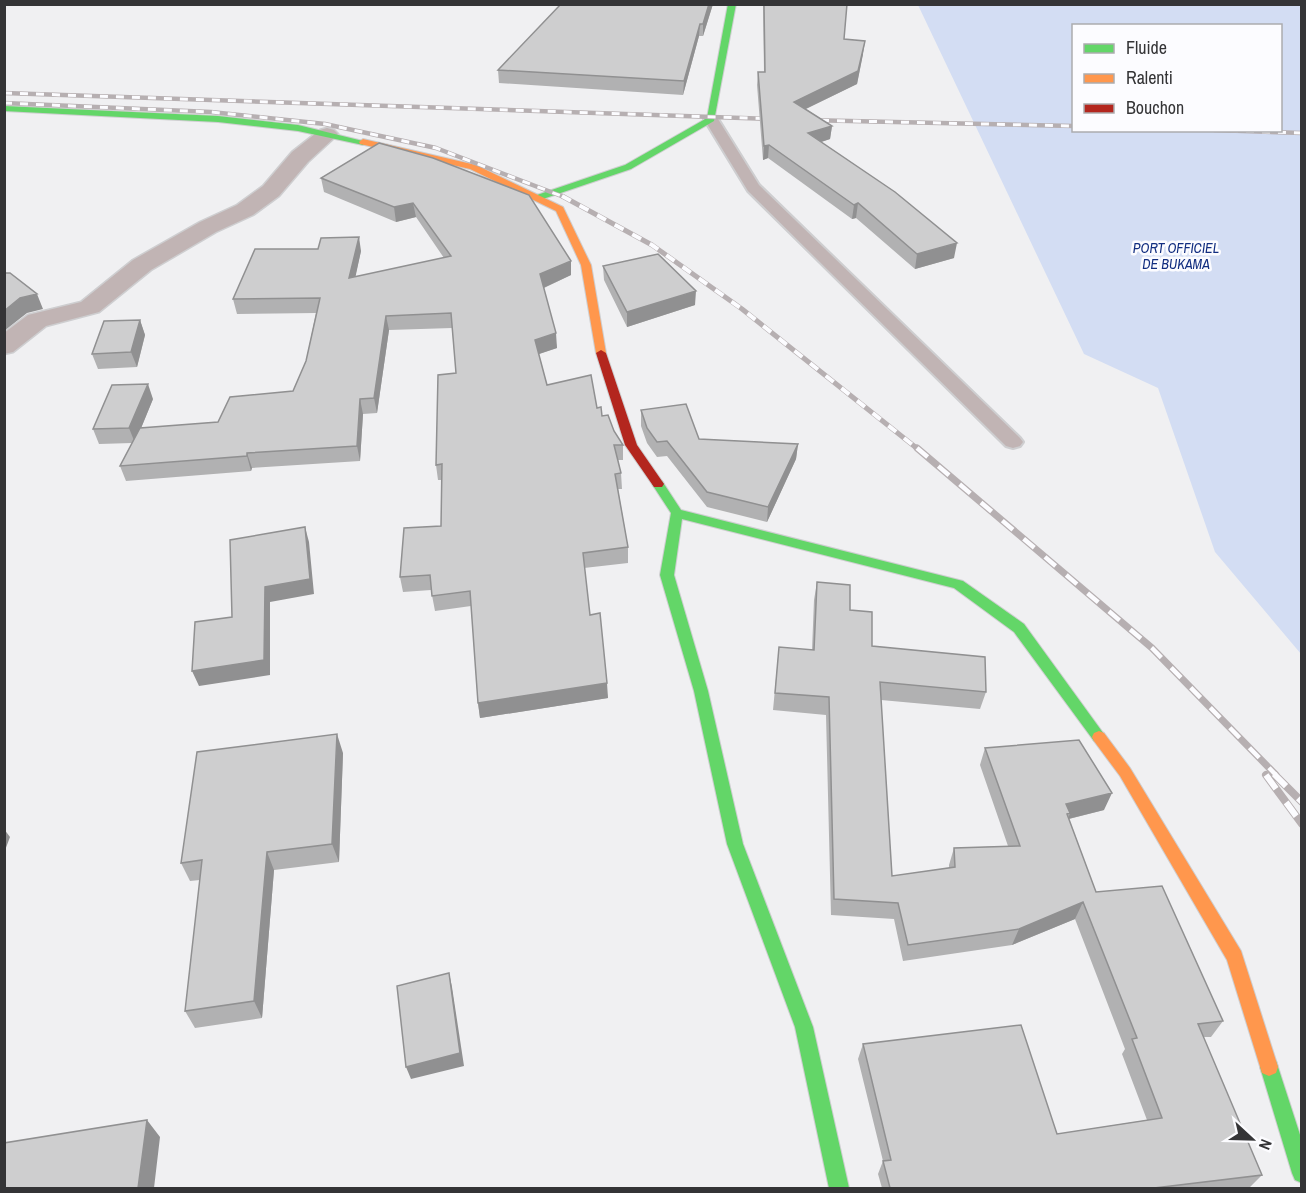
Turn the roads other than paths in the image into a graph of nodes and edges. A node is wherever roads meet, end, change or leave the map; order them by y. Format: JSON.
{"nodes":[{"id":1,"x":732,"y":4,"type":"edge"},
{"id":2,"x":4,"y":108,"type":"edge"},
{"id":3,"x":711,"y":119,"type":"junction"},
{"id":4,"x":327,"y":134,"type":"junction"},
{"id":5,"x":537,"y":198,"type":"junction"},
{"id":6,"x":4,"y":346,"type":"edge"},
{"id":7,"x":1013,"y":442,"type":"dead end"},
{"id":8,"x":677,"y":513,"type":"junction"},
{"id":9,"x":1302,"y":1173,"type":"edge"},
{"id":10,"x":839,"y":1188,"type":"edge"}],
"edges":[{"from":1,"to":3,"type":"street"},
{"from":2,"to":4,"type":"street"},
{"from":3,"to":5,"type":"street"},
{"from":3,"to":7,"type":"lane"},
{"from":4,"to":5,"type":"street"},
{"from":4,"to":6,"type":"street"},
{"from":5,"to":8,"type":"street"},
{"from":8,"to":9,"type":"street"},
{"from":8,"to":10,"type":"street"}]}
